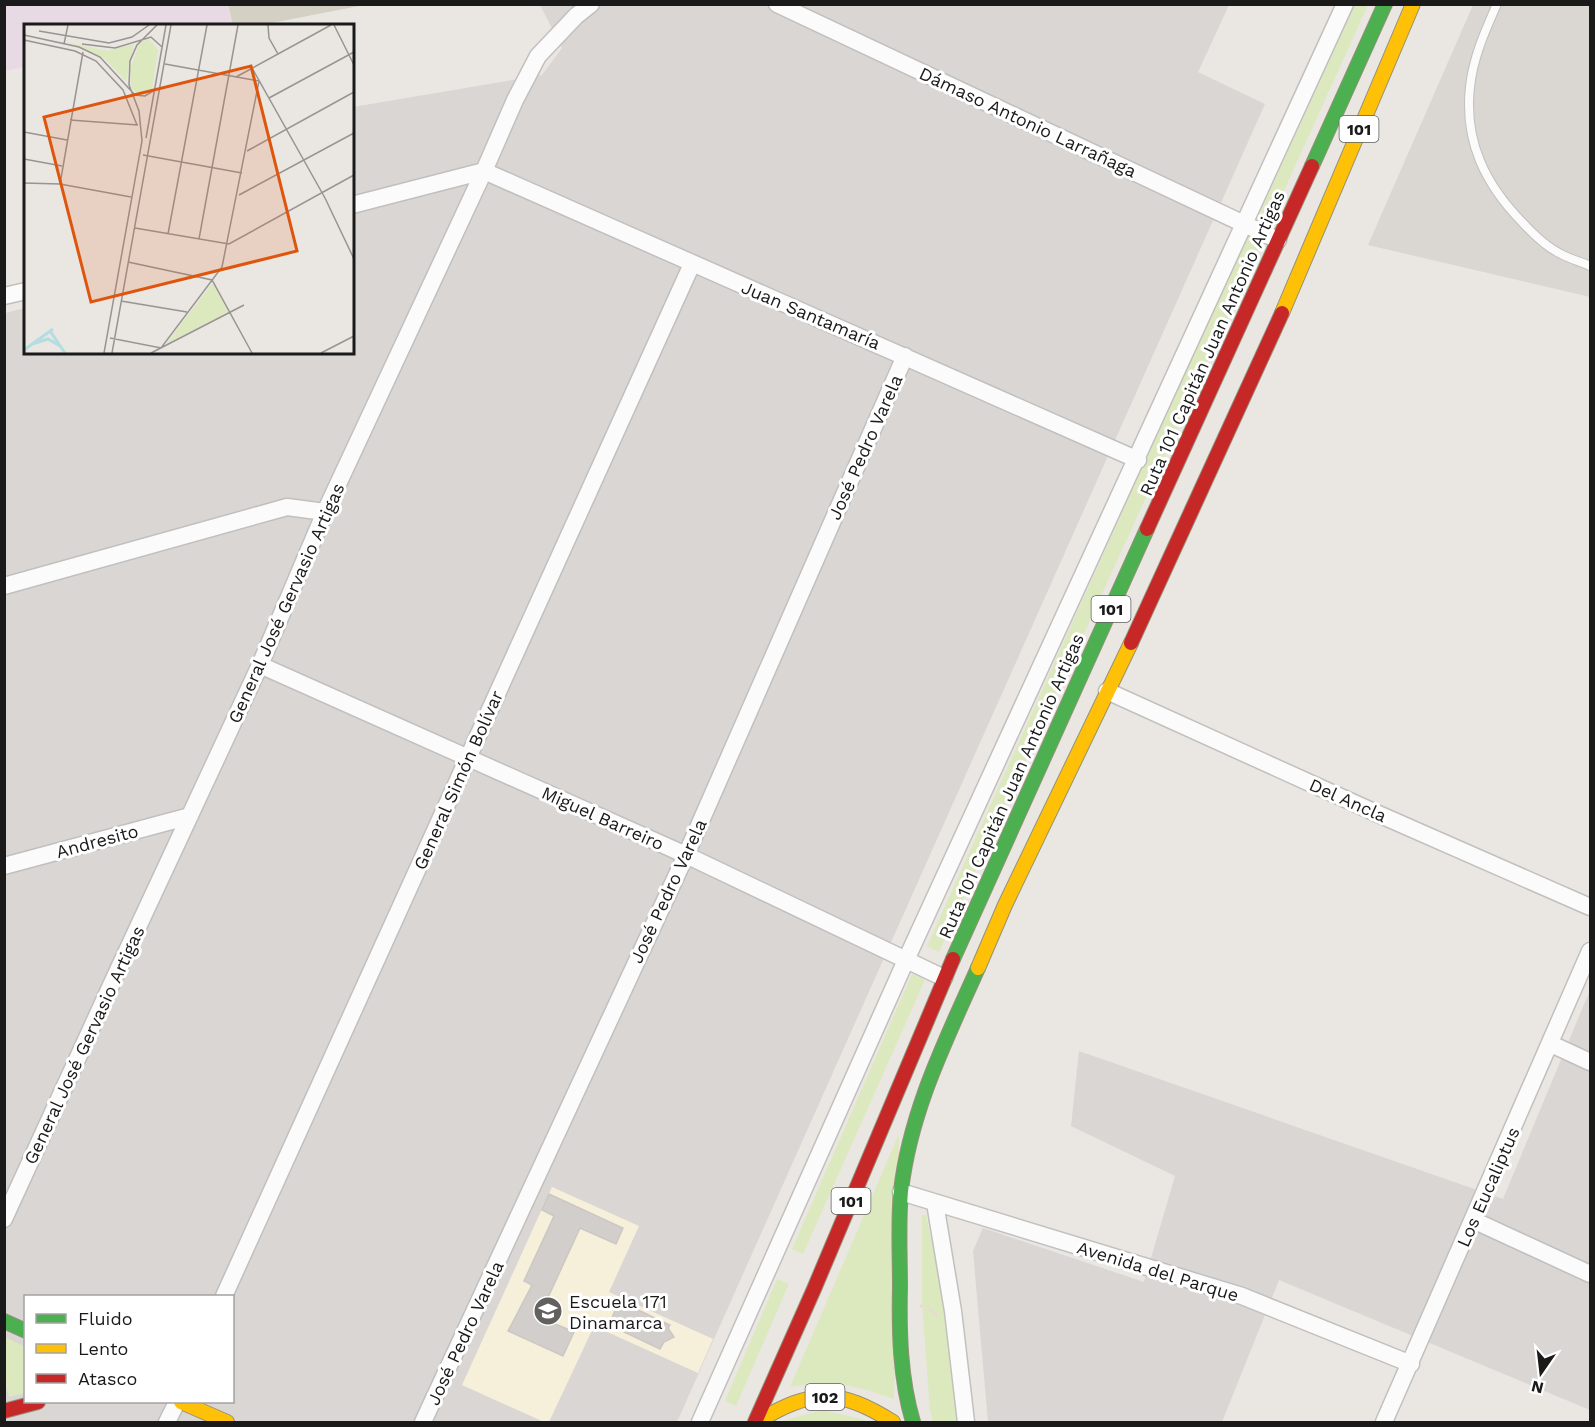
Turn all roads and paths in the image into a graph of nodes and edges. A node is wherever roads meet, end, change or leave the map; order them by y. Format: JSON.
{"nodes":[{"id":1,"x":591,"y":4,"type":"edge"},
{"id":2,"x":777,"y":4,"type":"edge"},
{"id":3,"x":1345,"y":4,"type":"edge"},
{"id":4,"x":1385,"y":4,"type":"edge"},
{"id":5,"x":1413,"y":4,"type":"edge"},
{"id":6,"x":1497,"y":4,"type":"edge"},
{"id":7,"x":484,"y":171,"type":"junction"},
{"id":8,"x":354,"y":204,"type":"edge"},
{"id":9,"x":1244,"y":224,"type":"junction"},
{"id":10,"x":1278,"y":240,"type":"junction"},
{"id":11,"x":692,"y":264,"type":"junction"},
{"id":12,"x":1590,"y":266,"type":"edge"},
{"id":13,"x":24,"y":291,"type":"edge"},
{"id":14,"x":4,"y":296,"type":"edge"},
{"id":15,"x":905,"y":356,"type":"junction"},
{"id":16,"x":1138,"y":460,"type":"junction"},
{"id":17,"x":325,"y":512,"type":"junction"},
{"id":18,"x":4,"y":586,"type":"edge"},
{"id":19,"x":260,"y":665,"type":"junction"},
{"id":20,"x":1107,"y":691,"type":"junction"},
{"id":21,"x":468,"y":758,"type":"junction"},
{"id":22,"x":190,"y":816,"type":"junction"},
{"id":23,"x":686,"y":855,"type":"junction"},
{"id":24,"x":4,"y":866,"type":"edge"},
{"id":25,"x":1590,"y":907,"type":"edge"},
{"id":26,"x":1590,"y":951,"type":"edge"},
{"id":27,"x":906,"y":960,"type":"junction"},
{"id":28,"x":944,"y":978,"type":"junction"},
{"id":29,"x":1551,"y":1044,"type":"junction"},
{"id":30,"x":1590,"y":1062,"type":"edge"},
{"id":31,"x":901,"y":1192,"type":"junction"},
{"id":32,"x":935,"y":1203,"type":"junction"},
{"id":33,"x":4,"y":1219,"type":"edge"},
{"id":34,"x":1473,"y":1220,"type":"junction"},
{"id":35,"x":1590,"y":1274,"type":"edge"},
{"id":36,"x":224,"y":1295,"type":"edge"},
{"id":37,"x":899,"y":1303,"type":"junction"},
{"id":38,"x":953,"y":1311,"type":"junction"},
{"id":39,"x":4,"y":1321,"type":"edge"},
{"id":40,"x":24,"y":1330,"type":"edge"},
{"id":41,"x":1411,"y":1364,"type":"junction"},
{"id":42,"x":31,"y":1403,"type":"edge"},
{"id":43,"x":178,"y":1403,"type":"edge"},
{"id":44,"x":184,"y":1403,"type":"edge"},
{"id":45,"x":4,"y":1411,"type":"edge"},
{"id":46,"x":167,"y":1422,"type":"edge"},
{"id":47,"x":227,"y":1422,"type":"edge"},
{"id":48,"x":423,"y":1422,"type":"edge"},
{"id":49,"x":700,"y":1422,"type":"edge"},
{"id":50,"x":756,"y":1422,"type":"edge"},
{"id":51,"x":893,"y":1422,"type":"edge"},
{"id":52,"x":913,"y":1422,"type":"edge"},
{"id":53,"x":966,"y":1422,"type":"edge"},
{"id":54,"x":1384,"y":1422,"type":"edge"}],
"edges":[{"from":1,"to":7,"type":"street","name":"General José Gervasio Artigas"},
{"from":2,"to":9,"type":"street","name":"Dámaso Antonio Larrañaga"},
{"from":3,"to":9,"type":"street"},
{"from":4,"to":10,"type":"main road","name":"Ruta 101 Capitán Juan Antonio Artigas","number":"101"},
{"from":5,"to":20,"type":"main road","number":"101"},
{"from":6,"to":12,"type":"lane"},
{"from":7,"to":8,"type":"street"},
{"from":7,"to":11,"type":"street","name":"Juan Santamaría"},
{"from":7,"to":17,"type":"street","name":"General José Gervasio Artigas"},
{"from":9,"to":10,"type":"street","name":"Dámaso Antonio Larrañaga"},
{"from":9,"to":16,"type":"street"},
{"from":10,"to":28,"type":"main road","name":"Ruta 101 Capitán Juan Antonio Artigas","number":"101"},
{"from":11,"to":15,"type":"street","name":"Juan Santamaría"},
{"from":11,"to":21,"type":"street","name":"General Simón Bolívar"},
{"from":13,"to":14,"type":"street"},
{"from":15,"to":16,"type":"street","name":"Juan Santamaría"},
{"from":15,"to":23,"type":"street","name":"José Pedro Varela"},
{"from":16,"to":27,"type":"street"},
{"from":17,"to":18,"type":"street"},
{"from":17,"to":19,"type":"street","name":"General José Gervasio Artigas"},
{"from":19,"to":21,"type":"street","name":"Miguel Barreiro"},
{"from":19,"to":22,"type":"street","name":"General José Gervasio Artigas"},
{"from":20,"to":25,"type":"street","name":"Del Ancla"},
{"from":20,"to":31,"type":"main road","number":"101"},
{"from":21,"to":23,"type":"street","name":"Miguel Barreiro"},
{"from":21,"to":36,"type":"street","name":"General Simón Bolívar"},
{"from":22,"to":24,"type":"street","name":"Andresito"},
{"from":22,"to":33,"type":"street","name":"General José Gervasio Artigas"},
{"from":23,"to":27,"type":"street","name":"Miguel Barreiro"},
{"from":23,"to":48,"type":"street","name":"José Pedro Varela"},
{"from":26,"to":29,"type":"street","name":"Los Eucaliptus"},
{"from":27,"to":28,"type":"street","name":"Miguel Barreiro"},
{"from":27,"to":49,"type":"street"},
{"from":28,"to":50,"type":"main road","name":"Ruta 101 Capitán Juan Antonio Artigas","number":"101"},
{"from":29,"to":30,"type":"street"},
{"from":29,"to":34,"type":"street","name":"Los Eucaliptus"},
{"from":31,"to":32,"type":"street","name":"Avenida del Parque"},
{"from":31,"to":37,"type":"main road","number":"101"},
{"from":32,"to":38,"type":"street"},
{"from":32,"to":41,"type":"street","name":"Avenida del Parque"},
{"from":34,"to":35,"type":"street"},
{"from":34,"to":41,"type":"street","name":"Los Eucaliptus"},
{"from":37,"to":38,"type":"path"},
{"from":37,"to":52,"type":"main road","number":"101"},
{"from":38,"to":53,"type":"street"},
{"from":39,"to":40,"type":"main road"},
{"from":41,"to":54,"type":"street","name":"Los Eucaliptus"},
{"from":42,"to":45,"type":"main road"},
{"from":43,"to":46,"type":"street"},
{"from":44,"to":47,"type":"main road"},
{"from":50,"to":51,"type":"main road","number":"102"}]}
